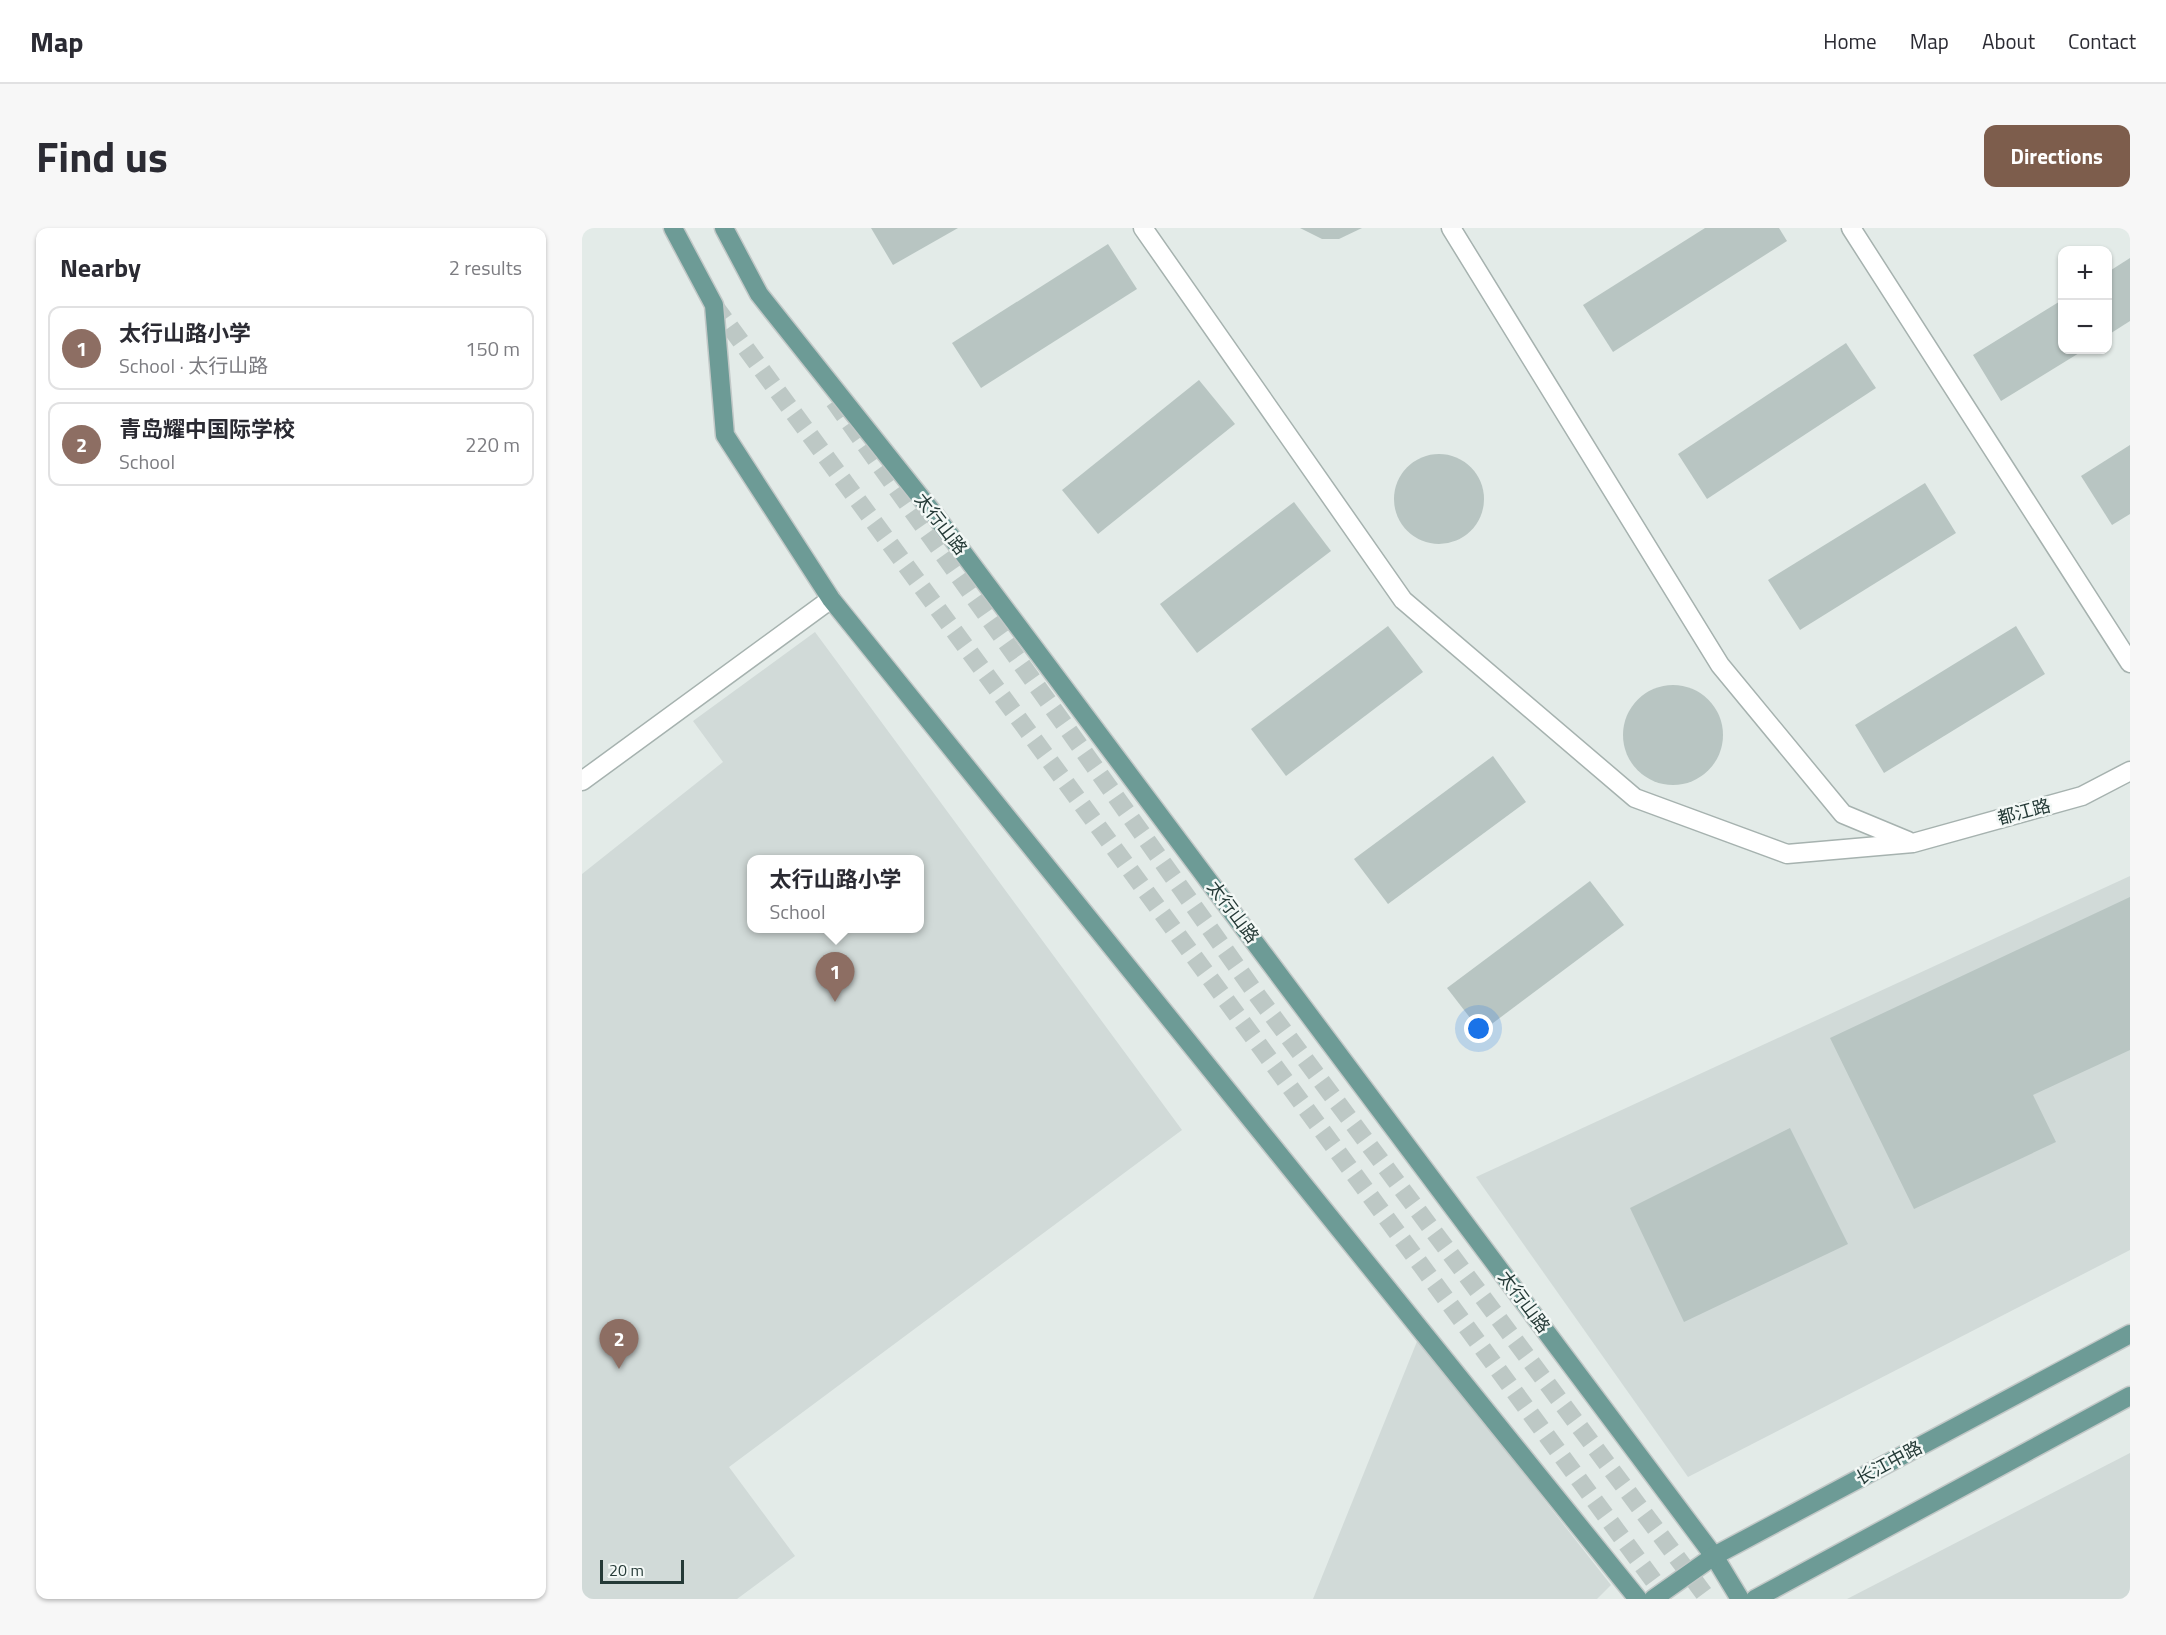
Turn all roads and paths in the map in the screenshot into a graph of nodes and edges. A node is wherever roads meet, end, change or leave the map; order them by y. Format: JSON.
{"nodes":[{"id":1,"x":673,"y":228,"type":"edge"},
{"id":2,"x":724,"y":228,"type":"edge"},
{"id":3,"x":1143,"y":228,"type":"edge"},
{"id":4,"x":1451,"y":228,"type":"edge"},
{"id":5,"x":1851,"y":228,"type":"edge"},
{"id":6,"x":831,"y":599,"type":"junction"},
{"id":7,"x":2130,"y":663,"type":"edge"},
{"id":8,"x":2130,"y":771,"type":"edge"},
{"id":9,"x":582,"y":781,"type":"edge"},
{"id":10,"x":1913,"y":843,"type":"junction"},
{"id":11,"x":2130,"y":1334,"type":"edge"},
{"id":12,"x":2130,"y":1396,"type":"edge"},
{"id":13,"x":1714,"y":1556,"type":"junction"},
{"id":14,"x":1638,"y":1599,"type":"edge"},
{"id":15,"x":1653,"y":1599,"type":"edge"},
{"id":16,"x":1740,"y":1599,"type":"edge"},
{"id":17,"x":1755,"y":1599,"type":"edge"}],
"edges":[{"from":1,"to":6,"type":"main road"},
{"from":2,"to":13,"type":"main road","name":"太行山路"},
{"from":3,"to":10,"type":"street","name":"都江路"},
{"from":4,"to":10,"type":"street"},
{"from":5,"to":7,"type":"street"},
{"from":6,"to":9,"type":"street"},
{"from":6,"to":14,"type":"main road"},
{"from":8,"to":10,"type":"street","name":"都江路"},
{"from":11,"to":13,"type":"main road","name":"长江中路"},
{"from":12,"to":17,"type":"main road"},
{"from":13,"to":15,"type":"main road","name":"长江中路"},
{"from":13,"to":16,"type":"main road","name":"太行山路"}]}
